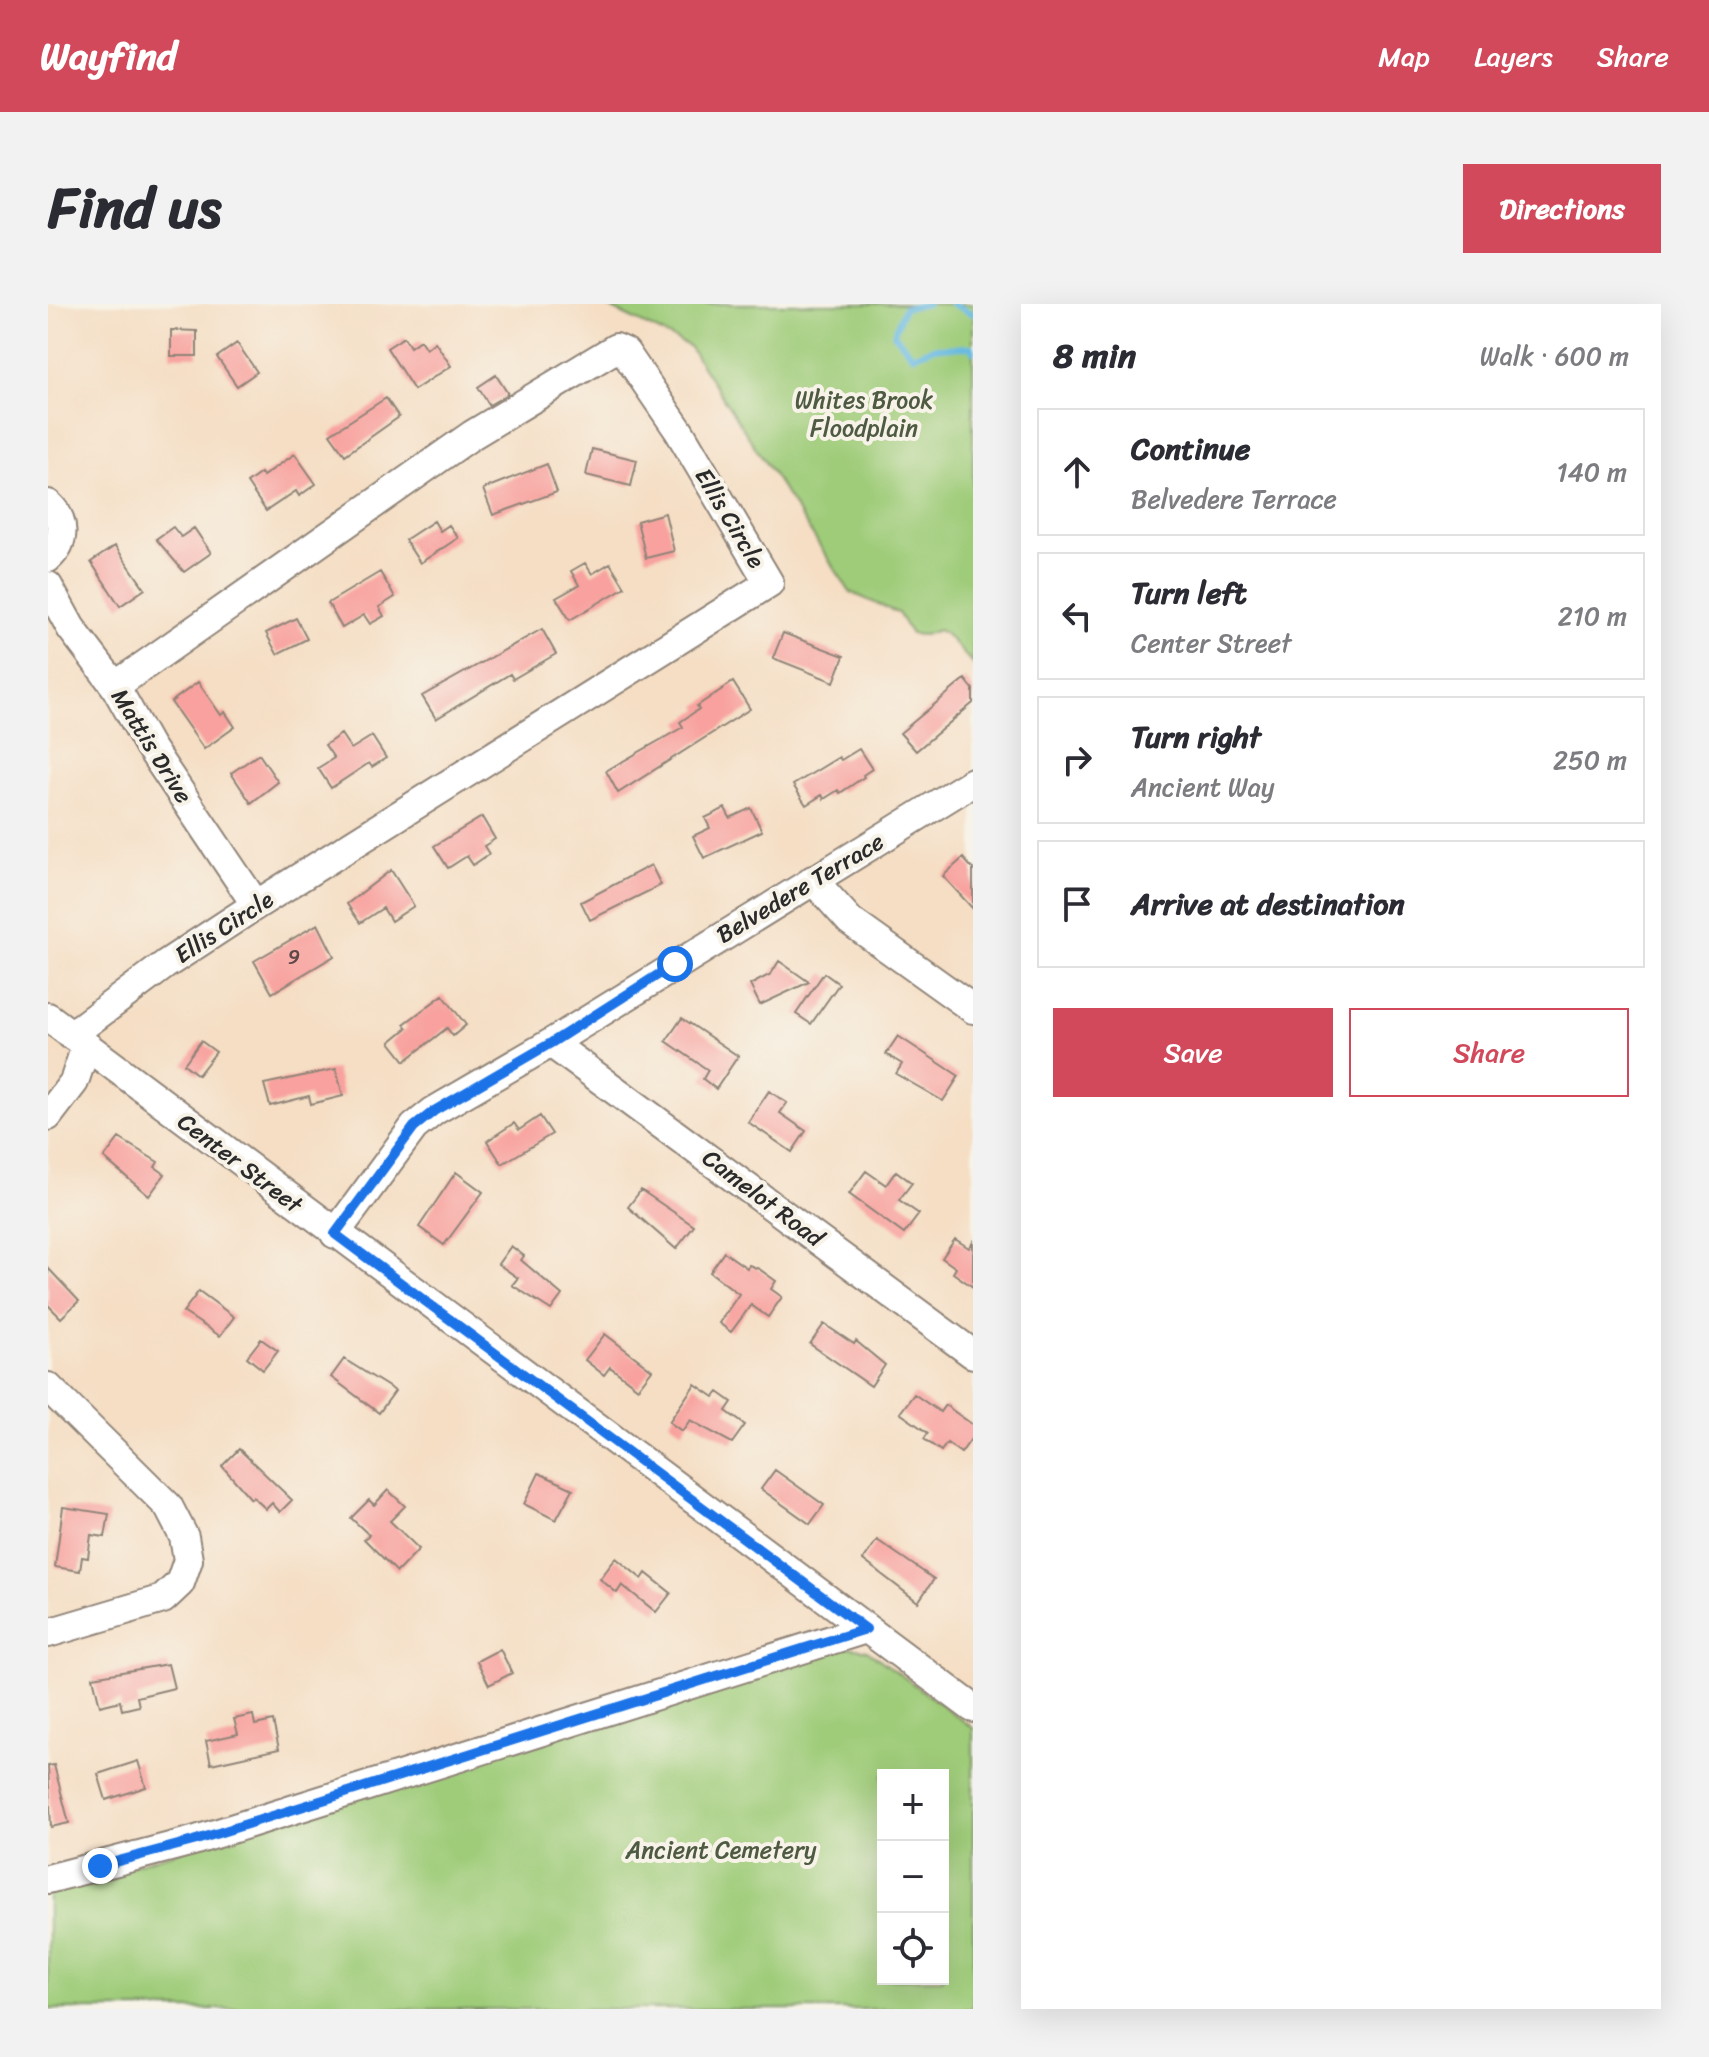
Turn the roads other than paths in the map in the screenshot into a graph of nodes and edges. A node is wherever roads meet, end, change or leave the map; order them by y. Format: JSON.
{"nodes":[{"id":1,"x":48,"y":504,"type":"edge"},
{"id":2,"x":48,"y":558,"type":"edge"},
{"id":3,"x":48,"y":586,"type":"edge"},
{"id":4,"x":115,"y":686,"type":"junction"},
{"id":5,"x":973,"y":782,"type":"edge"},
{"id":6,"x":813,"y":880,"type":"junction"},
{"id":7,"x":256,"y":905,"type":"junction"},
{"id":8,"x":973,"y":1009,"type":"edge"},
{"id":9,"x":48,"y":1017,"type":"edge"},
{"id":10,"x":78,"y":1040,"type":"junction"},
{"id":11,"x":551,"y":1043,"type":"junction"},
{"id":12,"x":125,"y":1076,"type":"junction"},
{"id":13,"x":54,"y":1110,"type":"edge"},
{"id":14,"x":335,"y":1234,"type":"junction"},
{"id":15,"x":973,"y":1354,"type":"edge"},
{"id":16,"x":48,"y":1387,"type":"edge"},
{"id":17,"x":866,"y":1629,"type":"junction"},
{"id":18,"x":48,"y":1633,"type":"edge"},
{"id":19,"x":973,"y":1708,"type":"edge"},
{"id":20,"x":48,"y":1879,"type":"edge"}],
"edges":[{"from":1,"to":2,"type":"street"},
{"from":3,"to":4,"type":"street","name":"Mattis Drive"},
{"from":4,"to":7,"type":"street","name":"Mattis Drive"},
{"from":4,"to":7,"type":"street","name":"Ellis Circle"},
{"from":5,"to":6,"type":"street","name":"Belvedere Terrace"},
{"from":6,"to":8,"type":"street"},
{"from":6,"to":11,"type":"street","name":"Belvedere Terrace"},
{"from":7,"to":10,"type":"street","name":"Ellis Circle"},
{"from":9,"to":10,"type":"street","name":"Center Street"},
{"from":10,"to":12,"type":"street","name":"Center Street"},
{"from":10,"to":13,"type":"street"},
{"from":11,"to":14,"type":"street","name":"Belvedere Terrace"},
{"from":11,"to":15,"type":"street","name":"Camelot Road"},
{"from":12,"to":13,"type":"street"},
{"from":12,"to":14,"type":"street","name":"Center Street"},
{"from":14,"to":17,"type":"street","name":"Center Street"},
{"from":16,"to":18,"type":"street"},
{"from":17,"to":19,"type":"street","name":"Center Street"},
{"from":17,"to":20,"type":"street"}]}
